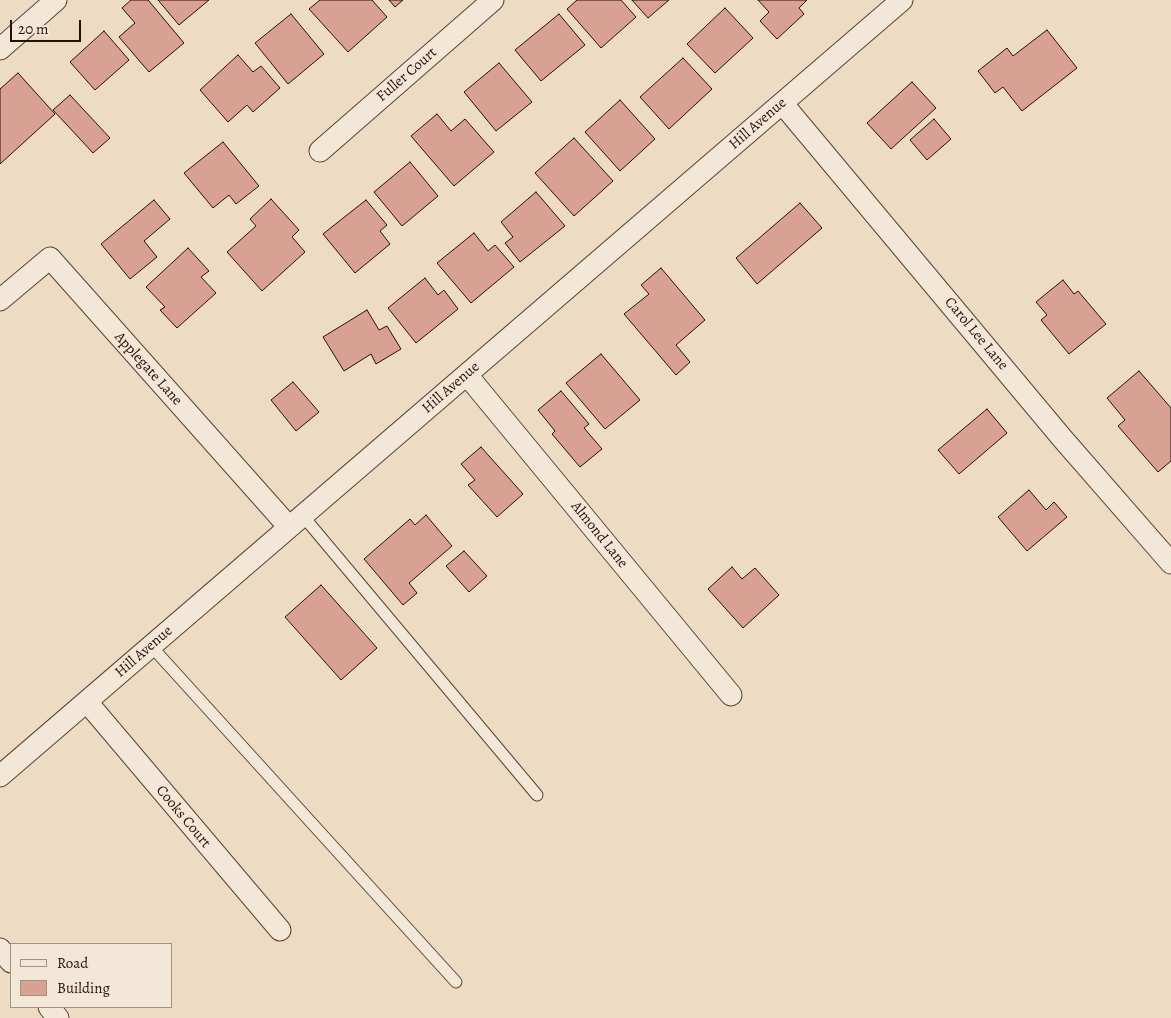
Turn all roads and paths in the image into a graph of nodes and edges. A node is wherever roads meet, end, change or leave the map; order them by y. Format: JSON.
{"nodes":[{"id":1,"x":56,"y":0,"type":"edge"},
{"id":2,"x":492,"y":0,"type":"edge"},
{"id":3,"x":902,"y":0,"type":"edge"},
{"id":4,"x":0,"y":49,"type":"edge"},
{"id":5,"x":782,"y":103,"type":"junction"},
{"id":6,"x":320,"y":151,"type":"dead end"},
{"id":7,"x":0,"y":300,"type":"edge"},
{"id":8,"x":467,"y":374,"type":"junction"},
{"id":9,"x":296,"y":522,"type":"junction"},
{"id":10,"x":1171,"y":563,"type":"edge"},
{"id":11,"x":151,"y":646,"type":"junction"},
{"id":12,"x":731,"y":694,"type":"dead end"},
{"id":13,"x":86,"y":702,"type":"junction"},
{"id":14,"x":0,"y":776,"type":"edge"},
{"id":15,"x":537,"y":795,"type":"dead end"},
{"id":16,"x":280,"y":930,"type":"dead end"},
{"id":17,"x":0,"y":949,"type":"edge"},
{"id":18,"x":10,"y":961,"type":"edge"},
{"id":19,"x":456,"y":982,"type":"dead end"},
{"id":20,"x":50,"y":1008,"type":"edge"},
{"id":21,"x":58,"y":1018,"type":"edge"}],
"edges":[{"from":1,"to":4,"type":"street"},
{"from":2,"to":6,"type":"street","name":"Fuller Court"},
{"from":3,"to":5,"type":"street","name":"Hill Avenue"},
{"from":5,"to":8,"type":"street","name":"Hill Avenue"},
{"from":5,"to":10,"type":"street","name":"Carol Lee Lane"},
{"from":7,"to":9,"type":"street","name":"Applegate Lane"},
{"from":8,"to":9,"type":"street","name":"Hill Avenue"},
{"from":8,"to":12,"type":"street","name":"Almond Lane"},
{"from":9,"to":11,"type":"street","name":"Hill Avenue"},
{"from":9,"to":15,"type":"lane"},
{"from":11,"to":13,"type":"street","name":"Hill Avenue"},
{"from":11,"to":19,"type":"lane"},
{"from":13,"to":14,"type":"street","name":"Hill Avenue"},
{"from":13,"to":16,"type":"street","name":"Cooks Court"},
{"from":17,"to":18,"type":"street"},
{"from":20,"to":21,"type":"street"}]}
